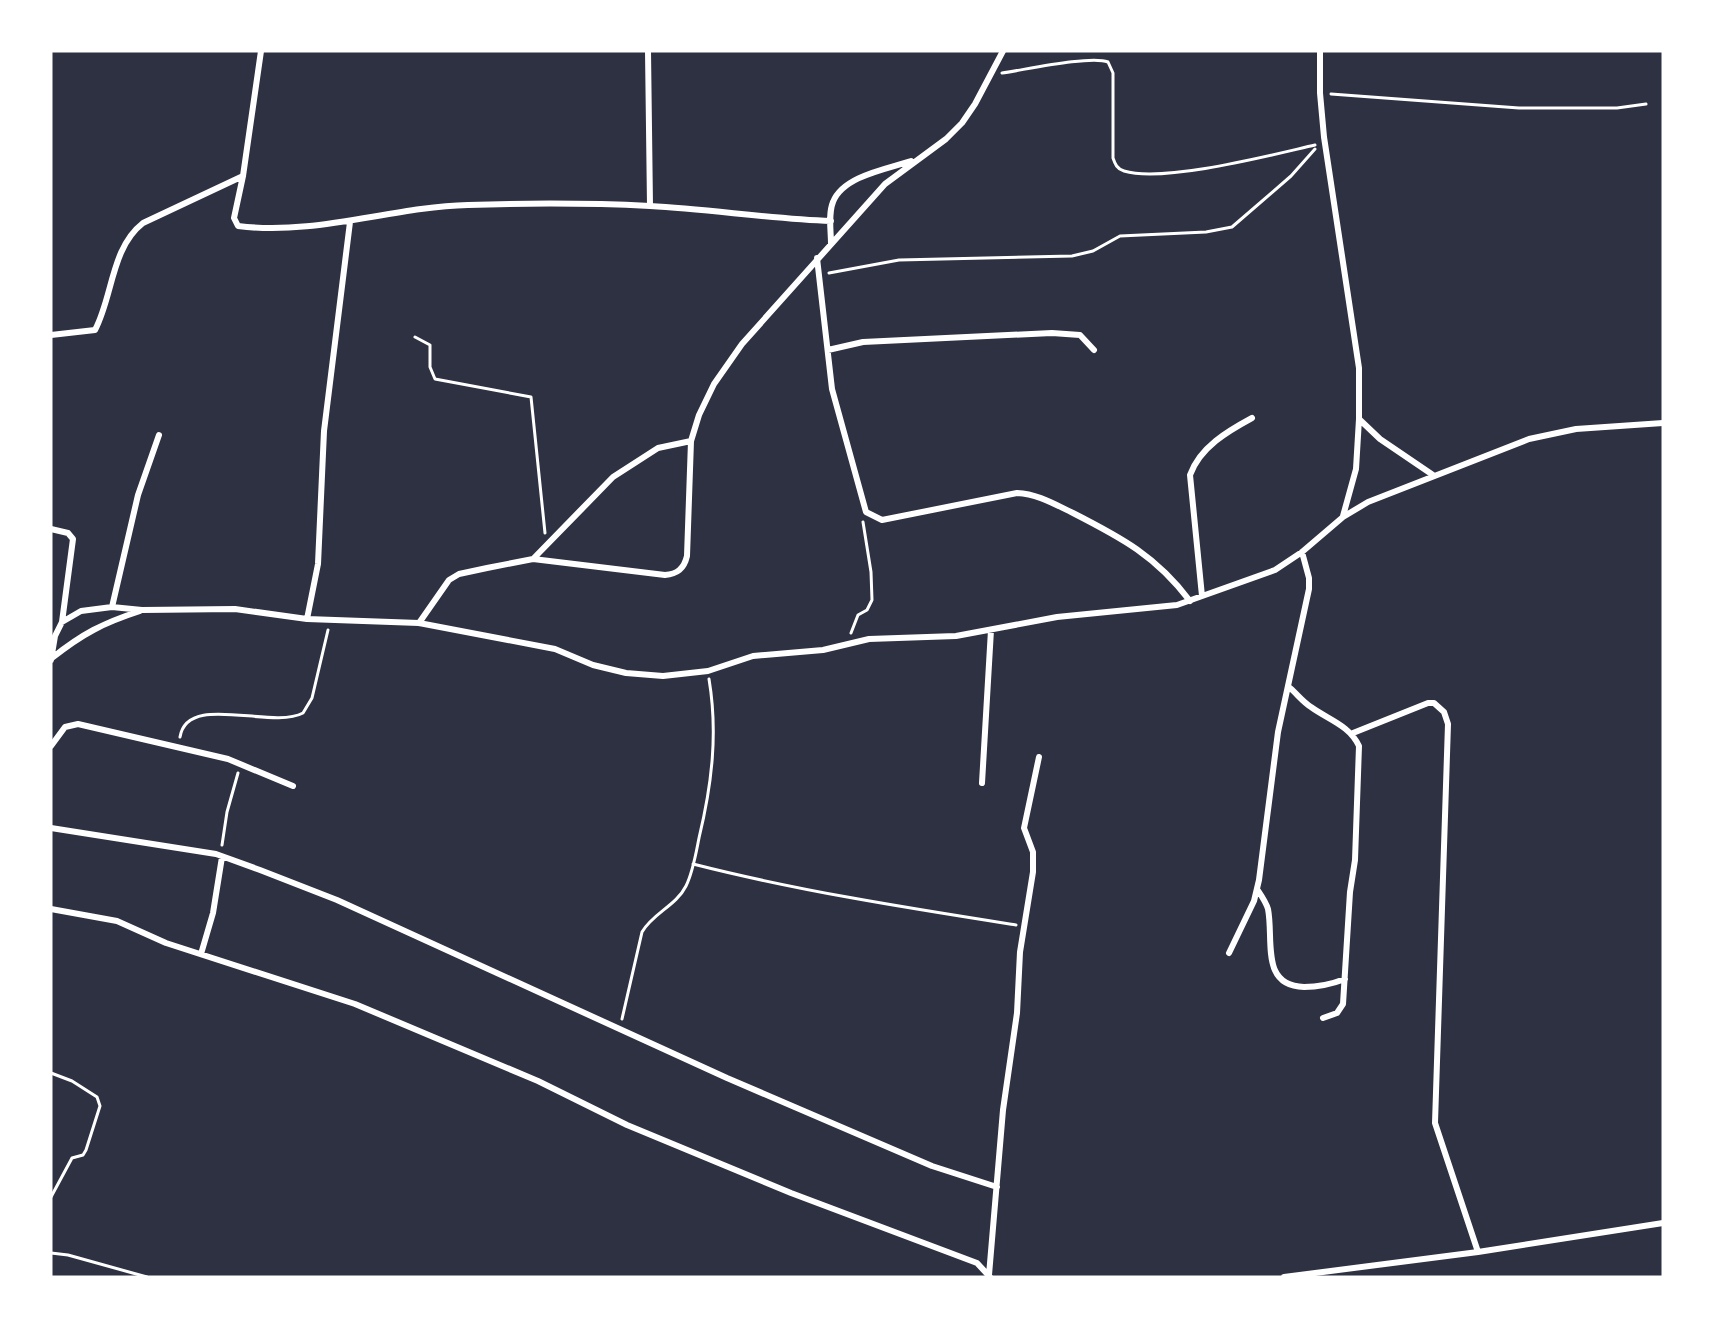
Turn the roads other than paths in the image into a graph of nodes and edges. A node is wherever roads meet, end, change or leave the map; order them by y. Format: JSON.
{"nodes":[{"id":1,"x":261,"y":51,"type":"edge"},
{"id":2,"x":648,"y":51,"type":"edge"},
{"id":3,"x":1003,"y":51,"type":"edge"},
{"id":4,"x":1320,"y":51,"type":"edge"},
{"id":5,"x":917,"y":158,"type":"junction"},
{"id":6,"x":243,"y":176,"type":"junction"},
{"id":7,"x":650,"y":206,"type":"junction"},
{"id":8,"x":831,"y":221,"type":"junction"},
{"id":9,"x":350,"y":222,"type":"junction"},
{"id":10,"x":831,"y":245,"type":"junction"},
{"id":11,"x":817,"y":258,"type":"junction"},
{"id":12,"x":51,"y":335,"type":"edge"},
{"id":13,"x":828,"y":350,"type":"junction"},
{"id":14,"x":1094,"y":350,"type":"dead end"},
{"id":15,"x":1252,"y":418,"type":"dead end"},
{"id":16,"x":1359,"y":419,"type":"junction"},
{"id":17,"x":1663,"y":423,"type":"edge"},
{"id":18,"x":159,"y":435,"type":"dead end"},
{"id":19,"x":691,"y":441,"type":"junction"},
{"id":20,"x":1433,"y":476,"type":"junction"},
{"id":21,"x":1343,"y":517,"type":"junction"},
{"id":22,"x":51,"y":529,"type":"edge"},
{"id":23,"x":1302,"y":552,"type":"junction"},
{"id":24,"x":533,"y":559,"type":"junction"},
{"id":25,"x":1202,"y":596,"type":"junction"},
{"id":26,"x":1190,"y":601,"type":"junction"},
{"id":27,"x":112,"y":607,"type":"junction"},
{"id":28,"x":142,"y":610,"type":"junction"},
{"id":29,"x":306,"y":619,"type":"junction"},
{"id":30,"x":62,"y":622,"type":"junction"},
{"id":31,"x":419,"y":623,"type":"junction"},
{"id":32,"x":991,"y":630,"type":"junction"},
{"id":33,"x":51,"y":659,"type":"edge"},
{"id":34,"x":1290,"y":688,"type":"junction"},
{"id":35,"x":1353,"y":733,"type":"junction"},
{"id":36,"x":51,"y":746,"type":"edge"},
{"id":37,"x":1039,"y":757,"type":"dead end"},
{"id":38,"x":982,"y":783,"type":"dead end"},
{"id":39,"x":293,"y":786,"type":"dead end"},
{"id":40,"x":51,"y":828,"type":"edge"},
{"id":41,"x":222,"y":857,"type":"junction"},
{"id":42,"x":1257,"y":889,"type":"junction"},
{"id":43,"x":51,"y":909,"type":"edge"},
{"id":44,"x":1229,"y":953,"type":"dead end"},
{"id":45,"x":201,"y":954,"type":"junction"},
{"id":46,"x":1345,"y":979,"type":"junction"},
{"id":47,"x":1323,"y":1018,"type":"dead end"},
{"id":48,"x":996,"y":1187,"type":"junction"},
{"id":49,"x":1663,"y":1223,"type":"edge"},
{"id":50,"x":1478,"y":1252,"type":"junction"},
{"id":51,"x":989,"y":1276,"type":"edge"},
{"id":52,"x":1284,"y":1277,"type":"edge"}],
"edges":[{"from":1,"to":6,"type":"street"},
{"from":2,"to":7,"type":"street"},
{"from":3,"to":5,"type":"street"},
{"from":4,"to":16,"type":"street"},
{"from":5,"to":8,"type":"street"},
{"from":5,"to":10,"type":"street"},
{"from":6,"to":9,"type":"street"},
{"from":6,"to":12,"type":"street"},
{"from":7,"to":8,"type":"street"},
{"from":7,"to":9,"type":"street"},
{"from":8,"to":10,"type":"street"},
{"from":9,"to":29,"type":"street"},
{"from":10,"to":11,"type":"street"},
{"from":11,"to":13,"type":"street"},
{"from":11,"to":19,"type":"street"},
{"from":13,"to":14,"type":"street"},
{"from":13,"to":26,"type":"street"},
{"from":15,"to":25,"type":"street"},
{"from":16,"to":20,"type":"street"},
{"from":16,"to":21,"type":"street"},
{"from":17,"to":20,"type":"street"},
{"from":18,"to":27,"type":"street"},
{"from":19,"to":24,"type":"street"},
{"from":19,"to":24,"type":"street"},
{"from":20,"to":21,"type":"street"},
{"from":21,"to":23,"type":"street"},
{"from":22,"to":30,"type":"street"},
{"from":23,"to":25,"type":"street"},
{"from":23,"to":34,"type":"street"},
{"from":24,"to":31,"type":"street"},
{"from":25,"to":26,"type":"street"},
{"from":26,"to":32,"type":"street"},
{"from":27,"to":28,"type":"street"},
{"from":27,"to":30,"type":"street"},
{"from":28,"to":29,"type":"street"},
{"from":28,"to":33,"type":"street"},
{"from":29,"to":31,"type":"street"},
{"from":30,"to":33,"type":"street"},
{"from":31,"to":32,"type":"street"},
{"from":32,"to":38,"type":"street"},
{"from":34,"to":35,"type":"street"},
{"from":34,"to":42,"type":"street"},
{"from":35,"to":46,"type":"street"},
{"from":35,"to":50,"type":"street"},
{"from":36,"to":39,"type":"street"},
{"from":37,"to":48,"type":"street"},
{"from":40,"to":41,"type":"street"},
{"from":41,"to":45,"type":"street"},
{"from":41,"to":48,"type":"street"},
{"from":42,"to":44,"type":"street"},
{"from":42,"to":46,"type":"street"},
{"from":43,"to":45,"type":"street"},
{"from":45,"to":51,"type":"street"},
{"from":46,"to":47,"type":"street"},
{"from":48,"to":51,"type":"street"},
{"from":49,"to":50,"type":"street"},
{"from":50,"to":52,"type":"street"}]}
